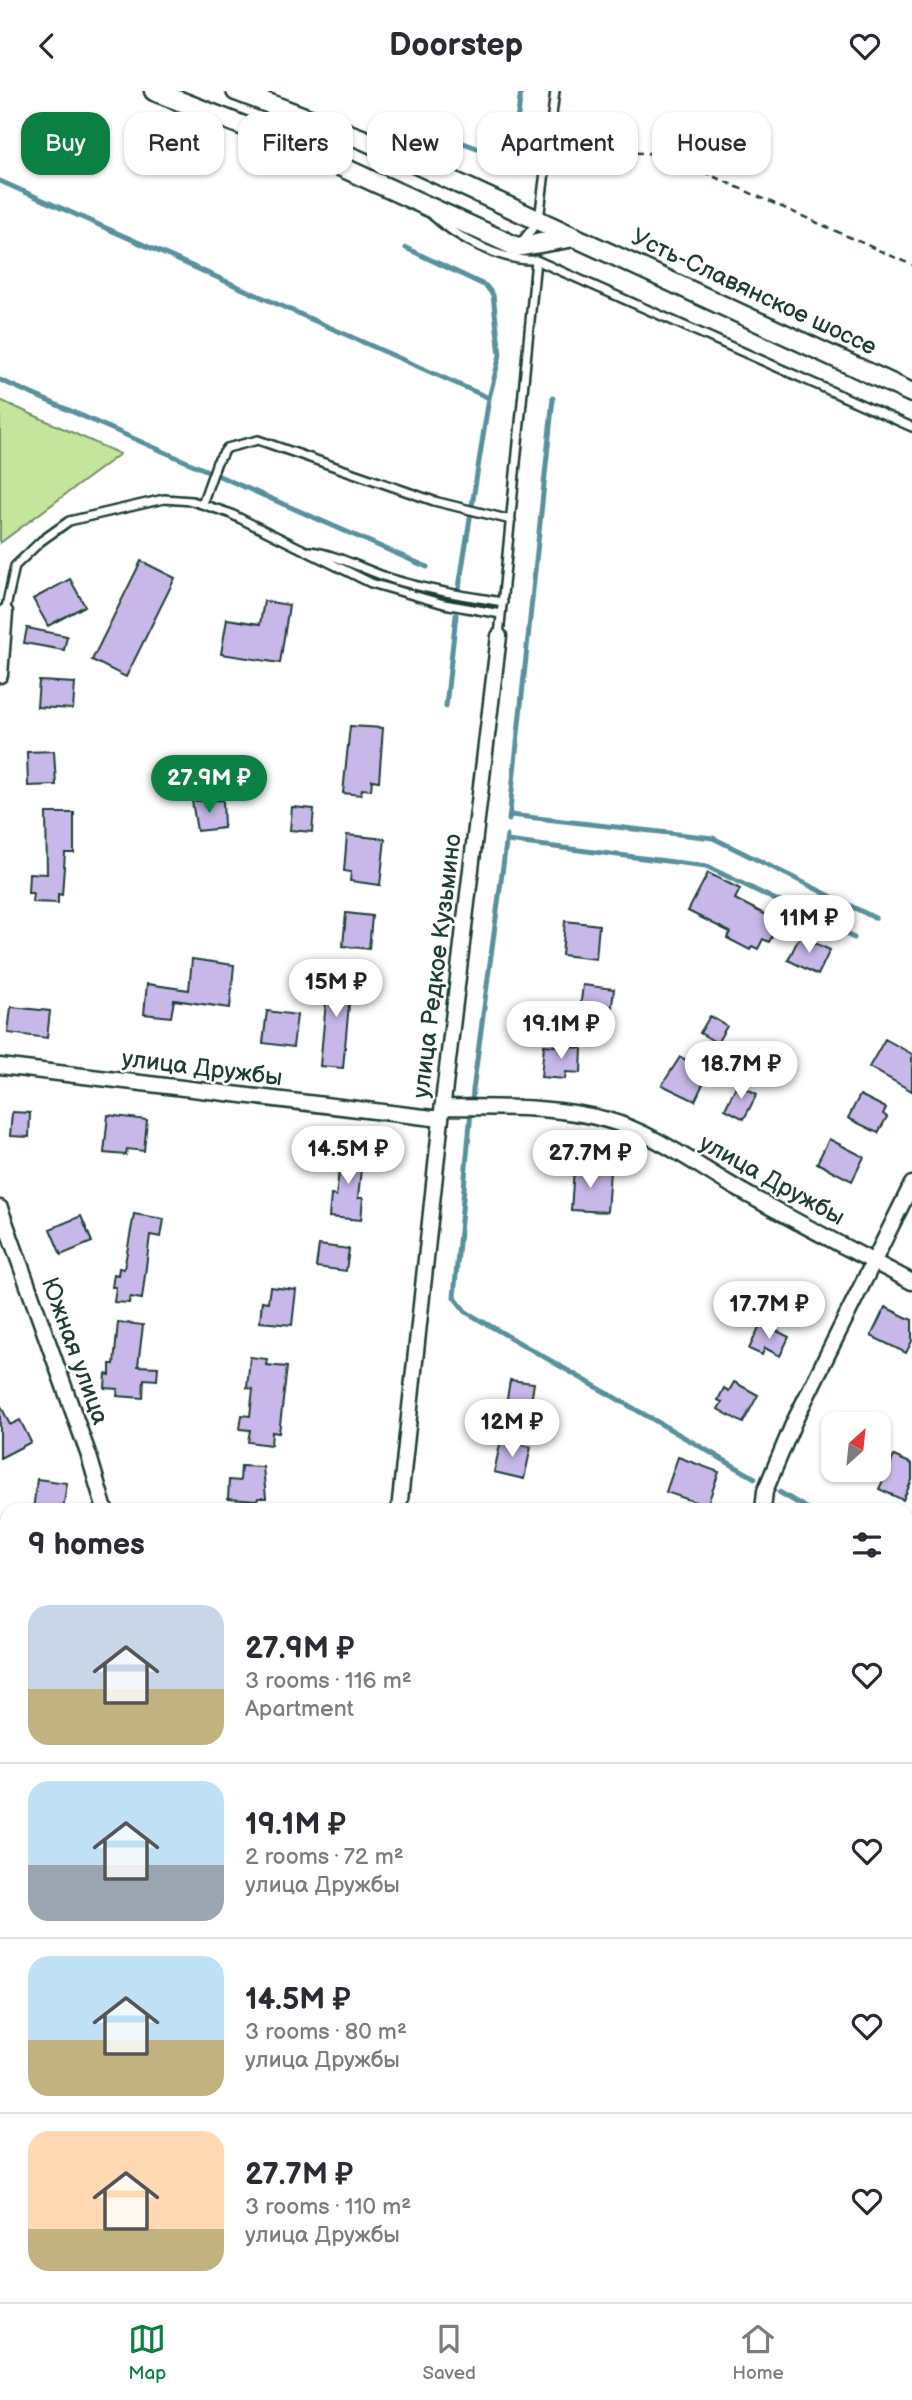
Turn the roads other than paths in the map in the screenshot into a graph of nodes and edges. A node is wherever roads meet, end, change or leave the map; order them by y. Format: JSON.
{"nodes":[{"id":1,"x":154,"y":91,"type":"edge"},
{"id":2,"x":236,"y":91,"type":"edge"},
{"id":3,"x":555,"y":91,"type":"edge"},
{"id":4,"x":421,"y":206,"type":"junction"},
{"id":5,"x":539,"y":220,"type":"junction"},
{"id":6,"x":575,"y":237,"type":"junction"},
{"id":7,"x":517,"y":247,"type":"junction"},
{"id":8,"x":536,"y":260,"type":"junction"},
{"id":9,"x":912,"y":393,"type":"edge"},
{"id":10,"x":912,"y":427,"type":"edge"},
{"id":11,"x":202,"y":504,"type":"junction"},
{"id":12,"x":510,"y":520,"type":"junction"},
{"id":13,"x":306,"y":551,"type":"junction"},
{"id":14,"x":503,"y":602,"type":"junction"},
{"id":15,"x":5,"y":612,"type":"joint"},
{"id":16,"x":502,"y":614,"type":"junction"},
{"id":17,"x":499,"y":636,"type":"joint"},
{"id":18,"x":0,"y":675,"type":"edge"},
{"id":19,"x":0,"y":1066,"type":"edge"},
{"id":20,"x":442,"y":1113,"type":"junction"},
{"id":21,"x":912,"y":1184,"type":"edge"},
{"id":22,"x":0,"y":1207,"type":"edge"},
{"id":23,"x":873,"y":1261,"type":"junction"},
{"id":24,"x":912,"y":1282,"type":"edge"},
{"id":25,"x":103,"y":1503,"type":"edge"},
{"id":26,"x":400,"y":1503,"type":"edge"},
{"id":27,"x":764,"y":1503,"type":"edge"}],
"edges":[{"from":1,"to":4,"type":"street"},
{"from":2,"to":5,"type":"street","name":"Усть-Славянское шоссе"},
{"from":3,"to":5,"type":"lane"},
{"from":4,"to":7,"type":"street"},
{"from":4,"to":8,"type":"lane"},
{"from":5,"to":6,"type":"street","name":"Усть-Славянское шоссе"},
{"from":5,"to":7,"type":"lane"},
{"from":6,"to":7,"type":"street"},
{"from":6,"to":9,"type":"street","name":"Усть-Славянское шоссе"},
{"from":8,"to":10,"type":"lane"},
{"from":8,"to":12,"type":"lane"},
{"from":11,"to":12,"type":"lane"},
{"from":11,"to":13,"type":"lane"},
{"from":11,"to":15,"type":"lane"},
{"from":12,"to":14,"type":"lane"},
{"from":13,"to":14,"type":"lane"},
{"from":13,"to":16,"type":"lane"},
{"from":14,"to":16,"type":"lane"},
{"from":15,"to":18,"type":"street"},
{"from":16,"to":17,"type":"lane"},
{"from":17,"to":20,"type":"street","name":"улица Редкое Кузьмино"},
{"from":19,"to":20,"type":"street","name":"улица Дружбы"},
{"from":20,"to":23,"type":"street","name":"улица Дружбы"},
{"from":20,"to":26,"type":"street","name":"улица Редкое Кузьмино"},
{"from":21,"to":23,"type":"street"},
{"from":22,"to":25,"type":"street","name":"Южная улица"},
{"from":23,"to":24,"type":"street","name":"улица Дружбы"},
{"from":23,"to":27,"type":"street"}]}
